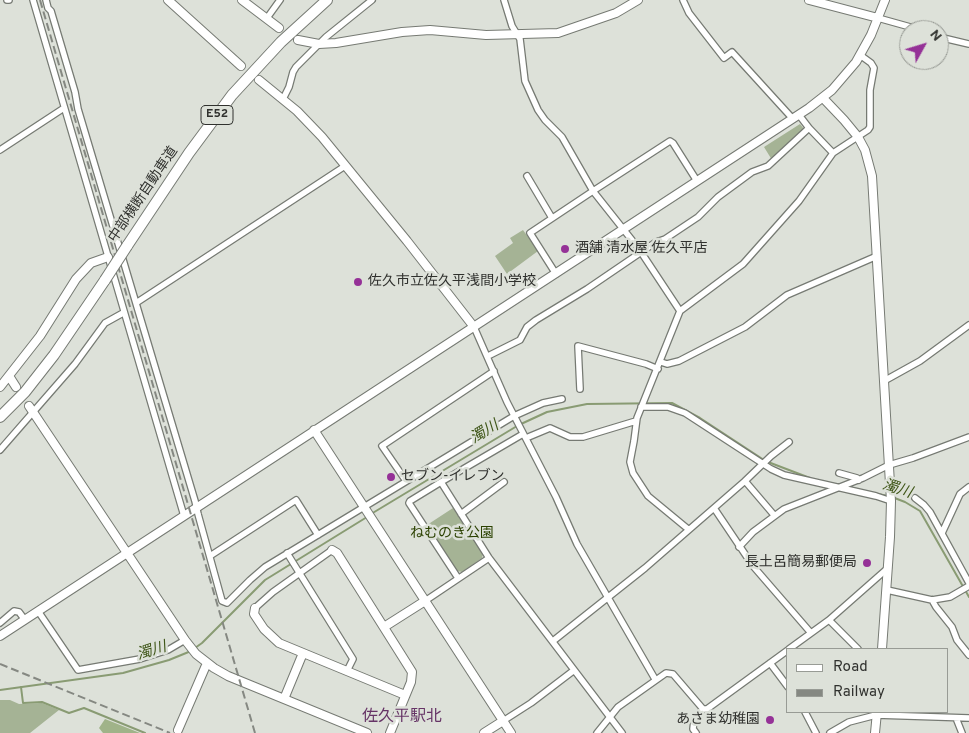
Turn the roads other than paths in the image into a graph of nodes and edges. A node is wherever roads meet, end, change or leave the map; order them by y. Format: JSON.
{"nodes":[{"id":1,"x":33,"y":0,"type":"edge"},
{"id":2,"x":46,"y":0,"type":"edge"},
{"id":3,"x":168,"y":0,"type":"edge"},
{"id":4,"x":242,"y":0,"type":"edge"},
{"id":5,"x":280,"y":0,"type":"edge"},
{"id":6,"x":327,"y":0,"type":"edge"},
{"id":7,"x":372,"y":0,"type":"edge"},
{"id":8,"x":504,"y":0,"type":"edge"},
{"id":9,"x":638,"y":0,"type":"edge"},
{"id":10,"x":683,"y":0,"type":"edge"},
{"id":11,"x":809,"y":0,"type":"edge"},
{"id":12,"x":885,"y":0,"type":"edge"},
{"id":13,"x":267,"y":18,"type":"junction"},
{"id":14,"x":878,"y":18,"type":"junction"},
{"id":15,"x":899,"y":24,"type":"edge"},
{"id":16,"x":279,"y":28,"type":"dead end"},
{"id":17,"x":518,"y":35,"type":"junction"},
{"id":18,"x":949,"y":39,"type":"edge"},
{"id":19,"x":298,"y":40,"type":"dead end"},
{"id":20,"x":319,"y":44,"type":"junction"},
{"id":21,"x":969,"y":44,"type":"edge"},
{"id":22,"x":860,"y":55,"type":"junction"},
{"id":23,"x":241,"y":66,"type":"dead end"},
{"id":24,"x":259,"y":80,"type":"dead end"},
{"id":25,"x":282,"y":98,"type":"junction"},
{"id":26,"x":823,"y":98,"type":"junction"},
{"id":27,"x":64,"y":108,"type":"junction"},
{"id":28,"x":796,"y":117,"type":"junction"},
{"id":29,"x":809,"y":128,"type":"junction"},
{"id":30,"x":858,"y":137,"type":"junction"},
{"id":31,"x":0,"y":150,"type":"edge"},
{"id":32,"x":833,"y":153,"type":"junction"},
{"id":33,"x":345,"y":166,"type":"junction"},
{"id":34,"x":527,"y":176,"type":"dead end"},
{"id":35,"x":697,"y":181,"type":"junction"},
{"id":36,"x":593,"y":191,"type":"junction"},
{"id":37,"x":552,"y":218,"type":"junction"},
{"id":38,"x":623,"y":230,"type":"junction"},
{"id":39,"x":641,"y":253,"type":"junction"},
{"id":40,"x":877,"y":256,"type":"junction"},
{"id":41,"x":108,"y":257,"type":"junction"},
{"id":42,"x":556,"y":274,"type":"junction"},
{"id":43,"x":136,"y":303,"type":"junction"},
{"id":44,"x":680,"y":310,"type":"junction"},
{"id":45,"x":123,"y":313,"type":"junction"},
{"id":46,"x":969,"y":325,"type":"edge"},
{"id":47,"x":474,"y":327,"type":"junction"},
{"id":48,"x":488,"y":356,"type":"junction"},
{"id":49,"x":661,"y":362,"type":"junction"},
{"id":50,"x":658,"y":369,"type":"junction"},
{"id":51,"x":494,"y":371,"type":"junction"},
{"id":52,"x":9,"y":376,"type":"junction"},
{"id":53,"x":884,"y":382,"type":"junction"},
{"id":54,"x":0,"y":387,"type":"edge"},
{"id":55,"x":16,"y":387,"type":"dead end"},
{"id":56,"x":580,"y":389,"type":"dead end"},
{"id":57,"x":562,"y":399,"type":"dead end"},
{"id":58,"x":642,"y":406,"type":"junction"},
{"id":59,"x":31,"y":409,"type":"junction"},
{"id":60,"x":0,"y":417,"type":"edge"},
{"id":61,"x":515,"y":417,"type":"junction"},
{"id":62,"x":636,"y":421,"type":"junction"},
{"id":63,"x":314,"y":430,"type":"junction"},
{"id":64,"x":523,"y":433,"type":"junction"},
{"id":65,"x":969,"y":437,"type":"edge"},
{"id":66,"x":789,"y":442,"type":"dead end"},
{"id":67,"x":0,"y":450,"type":"edge"},
{"id":68,"x":764,"y":463,"type":"junction"},
{"id":69,"x":889,"y":465,"type":"junction"},
{"id":70,"x":839,"y":473,"type":"dead end"},
{"id":71,"x":406,"y":481,"type":"junction"},
{"id":72,"x":746,"y":481,"type":"junction"},
{"id":73,"x":856,"y":481,"type":"junction"},
{"id":74,"x":441,"y":482,"type":"junction"},
{"id":75,"x":504,"y":482,"type":"dead end"},
{"id":76,"x":969,"y":486,"type":"edge"},
{"id":77,"x":839,"y":488,"type":"junction"},
{"id":78,"x":891,"y":497,"type":"junction"},
{"id":79,"x":915,"y":498,"type":"dead end"},
{"id":80,"x":196,"y":508,"type":"junction"},
{"id":81,"x":714,"y":508,"type":"junction"},
{"id":82,"x":366,"y":509,"type":"junction"},
{"id":83,"x":460,"y":514,"type":"junction"},
{"id":84,"x":774,"y":515,"type":"junction"},
{"id":85,"x":184,"y":516,"type":"junction"},
{"id":86,"x":688,"y":530,"type":"junction"},
{"id":87,"x":942,"y":533,"type":"junction"},
{"id":88,"x":318,"y":536,"type":"junction"},
{"id":89,"x":739,"y":547,"type":"junction"},
{"id":90,"x":332,"y":550,"type":"joint"},
{"id":91,"x":128,"y":553,"type":"junction"},
{"id":92,"x":288,"y":555,"type":"junction"},
{"id":93,"x":210,"y":556,"type":"junction"},
{"id":94,"x":489,"y":558,"type":"junction"},
{"id":95,"x":888,"y":568,"type":"junction"},
{"id":96,"x":299,"y":573,"type":"junction"},
{"id":97,"x":458,"y":578,"type":"junction"},
{"id":98,"x":969,"y":586,"type":"edge"},
{"id":99,"x":886,"y":590,"type":"junction"},
{"id":100,"x":607,"y":597,"type":"junction"},
{"id":101,"x":425,"y":600,"type":"junction"},
{"id":102,"x":932,"y":600,"type":"junction"},
{"id":103,"x":255,"y":608,"type":"joint"},
{"id":104,"x":38,"y":611,"type":"junction"},
{"id":105,"x":25,"y":620,"type":"junction"},
{"id":106,"x":828,"y":620,"type":"junction"},
{"id":107,"x":0,"y":624,"type":"edge"},
{"id":108,"x":384,"y":626,"type":"junction"},
{"id":109,"x":811,"y":633,"type":"junction"},
{"id":110,"x":0,"y":636,"type":"edge"},
{"id":111,"x":553,"y":641,"type":"junction"},
{"id":112,"x":186,"y":642,"type":"junction"},
{"id":113,"x":792,"y":648,"type":"edge"},
{"id":114,"x":857,"y":648,"type":"edge"},
{"id":115,"x":882,"y":648,"type":"edge"},
{"id":116,"x":786,"y":652,"type":"edge"},
{"id":117,"x":303,"y":654,"type":"junction"},
{"id":118,"x":969,"y":655,"type":"edge"},
{"id":119,"x":207,"y":663,"type":"junction"},
{"id":120,"x":770,"y":663,"type":"junction"},
{"id":121,"x":573,"y":670,"type":"junction"},
{"id":122,"x":347,"y":671,"type":"junction"},
{"id":123,"x":655,"y":679,"type":"junction"},
{"id":124,"x":786,"y":684,"type":"edge"},
{"id":125,"x":405,"y":695,"type":"junction"},
{"id":126,"x":284,"y":699,"type":"junction"},
{"id":127,"x":704,"y":709,"type":"junction"},
{"id":128,"x":806,"y":713,"type":"edge"},
{"id":129,"x":877,"y":713,"type":"edge"},
{"id":130,"x":609,"y":718,"type":"junction"},
{"id":131,"x":956,"y":718,"type":"junction"},
{"id":132,"x":969,"y":718,"type":"edge"},
{"id":133,"x":503,"y":720,"type":"junction"},
{"id":134,"x":178,"y":730,"type":"dead end"},
{"id":135,"x":350,"y":730,"type":"edge"},
{"id":136,"x":367,"y":733,"type":"edge"},
{"id":137,"x":390,"y":733,"type":"edge"},
{"id":138,"x":484,"y":733,"type":"edge"},
{"id":139,"x":511,"y":733,"type":"edge"},
{"id":140,"x":597,"y":733,"type":"edge"},
{"id":141,"x":622,"y":733,"type":"edge"},
{"id":142,"x":696,"y":733,"type":"edge"},
{"id":143,"x":816,"y":733,"type":"edge"},
{"id":144,"x":830,"y":733,"type":"edge"},
{"id":145,"x":875,"y":733,"type":"edge"},
{"id":146,"x":962,"y":733,"type":"edge"}],
"edges":[{"from":1,"to":27,"type":"street"},
{"from":2,"to":43,"type":"street"},
{"from":3,"to":23,"type":"street"},
{"from":4,"to":13,"type":"street"},
{"from":5,"to":13,"type":"street"},
{"from":6,"to":60,"type":"highway","name":"中部横断自動車道","number":"E52","bridge":true},
{"from":7,"to":20,"type":"street"},
{"from":8,"to":17,"type":"street"},
{"from":9,"to":17,"type":"street"},
{"from":10,"to":28,"type":"street"},
{"from":11,"to":14,"type":"street"},
{"from":12,"to":14,"type":"street"},
{"from":13,"to":16,"type":"street"},
{"from":14,"to":15,"type":"street"},
{"from":14,"to":22,"type":"street"},
{"from":17,"to":20,"type":"street"},
{"from":17,"to":36,"type":"street"},
{"from":18,"to":21,"type":"street"},
{"from":19,"to":20,"type":"street"},
{"from":20,"to":25,"type":"street"},
{"from":22,"to":26,"type":"street"},
{"from":22,"to":30,"type":"street"},
{"from":24,"to":25,"type":"street"},
{"from":25,"to":33,"type":"street"},
{"from":26,"to":28,"type":"street"},
{"from":26,"to":30,"type":"street"},
{"from":27,"to":31,"type":"street"},
{"from":27,"to":41,"type":"street"},
{"from":28,"to":29,"type":"street"},
{"from":28,"to":35,"type":"street"},
{"from":29,"to":32,"type":"street"},
{"from":29,"to":39,"type":"street"},
{"from":30,"to":32,"type":"street"},
{"from":30,"to":40,"type":"street"},
{"from":32,"to":44,"type":"street"},
{"from":33,"to":43,"type":"street"},
{"from":33,"to":47,"type":"street"},
{"from":34,"to":37,"type":"street"},
{"from":35,"to":36,"type":"street"},
{"from":35,"to":38,"type":"street"},
{"from":36,"to":37,"type":"street"},
{"from":36,"to":38,"type":"street"},
{"from":37,"to":42,"type":"street"},
{"from":38,"to":39,"type":"street"},
{"from":38,"to":42,"type":"street"},
{"from":39,"to":44,"type":"street"},
{"from":39,"to":48,"type":"street"},
{"from":40,"to":49,"type":"street"},
{"from":40,"to":53,"type":"street"},
{"from":41,"to":45,"type":"street"},
{"from":41,"to":52,"type":"street"},
{"from":42,"to":47,"type":"street"},
{"from":43,"to":80,"type":"street"},
{"from":44,"to":49,"type":"street"},
{"from":45,"to":59,"type":"street"},
{"from":45,"to":85,"type":"street"},
{"from":46,"to":53,"type":"street"},
{"from":47,"to":48,"type":"street"},
{"from":47,"to":63,"type":"street"},
{"from":48,"to":51,"type":"street"},
{"from":49,"to":50,"type":"street"},
{"from":50,"to":56,"type":"street"},
{"from":50,"to":58,"type":"street"},
{"from":51,"to":61,"type":"street"},
{"from":51,"to":71,"type":"street"},
{"from":52,"to":54,"type":"street"},
{"from":52,"to":55,"type":"street"},
{"from":53,"to":69,"type":"street"},
{"from":57,"to":61,"type":"street"},
{"from":58,"to":62,"type":"street"},
{"from":58,"to":68,"type":"street"},
{"from":59,"to":67,"type":"street"},
{"from":59,"to":91,"type":"street"},
{"from":61,"to":64,"type":"street"},
{"from":61,"to":71,"type":"street"},
{"from":62,"to":64,"type":"street"},
{"from":62,"to":86,"type":"street"},
{"from":63,"to":80,"type":"street"},
{"from":63,"to":82,"type":"street"},
{"from":64,"to":74,"type":"street"},
{"from":64,"to":100,"type":"street"},
{"from":65,"to":69,"type":"street"},
{"from":66,"to":68,"type":"street"},
{"from":68,"to":72,"type":"street"},
{"from":68,"to":77,"type":"street"},
{"from":69,"to":73,"type":"street"},
{"from":69,"to":78,"type":"street"},
{"from":70,"to":73,"type":"street"},
{"from":71,"to":82,"type":"street"},
{"from":72,"to":81,"type":"street"},
{"from":72,"to":84,"type":"street"},
{"from":73,"to":77,"type":"street"},
{"from":74,"to":83,"type":"street"},
{"from":74,"to":97,"type":"street"},
{"from":75,"to":83,"type":"street"},
{"from":76,"to":87,"type":"street"},
{"from":77,"to":78,"type":"street"},
{"from":77,"to":84,"type":"street"},
{"from":78,"to":95,"type":"street"},
{"from":79,"to":87,"type":"street"},
{"from":80,"to":85,"type":"street"},
{"from":80,"to":93,"type":"street"},
{"from":81,"to":86,"type":"street"},
{"from":81,"to":89,"type":"street"},
{"from":82,"to":88,"type":"street"},
{"from":82,"to":101,"type":"street"},
{"from":83,"to":94,"type":"street"},
{"from":84,"to":89,"type":"street"},
{"from":85,"to":91,"type":"street"},
{"from":86,"to":100,"type":"street"},
{"from":87,"to":98,"type":"street"},
{"from":88,"to":92,"type":"street"},
{"from":88,"to":93,"type":"street"},
{"from":89,"to":109,"type":"street"},
{"from":90,"to":96,"type":"street"},
{"from":90,"to":108,"type":"street"},
{"from":91,"to":104,"type":"street"},
{"from":91,"to":112,"type":"street"},
{"from":92,"to":93,"type":"street"},
{"from":92,"to":96,"type":"street"},
{"from":94,"to":97,"type":"street"},
{"from":94,"to":111,"type":"street"},
{"from":95,"to":99,"type":"street"},
{"from":95,"to":106,"type":"street"},
{"from":96,"to":103,"type":"street"},
{"from":96,"to":122,"type":"street"},
{"from":97,"to":101,"type":"street"},
{"from":98,"to":102,"type":"street"},
{"from":99,"to":102,"type":"street"},
{"from":99,"to":115,"type":"street"},
{"from":100,"to":111,"type":"street"},
{"from":100,"to":123,"type":"street"},
{"from":101,"to":108,"type":"street"},
{"from":101,"to":133,"type":"street"},
{"from":102,"to":118,"type":"street"},
{"from":103,"to":117,"type":"street"},
{"from":104,"to":105,"type":"street"},
{"from":104,"to":112,"type":"street"},
{"from":105,"to":107,"type":"street"},
{"from":105,"to":110,"type":"street"},
{"from":106,"to":109,"type":"street"},
{"from":106,"to":114,"type":"street"},
{"from":108,"to":125,"type":"street"},
{"from":109,"to":113,"type":"street"},
{"from":111,"to":121,"type":"street"},
{"from":112,"to":119,"type":"street"},
{"from":116,"to":120,"type":"street"},
{"from":117,"to":122,"type":"street"},
{"from":117,"to":126,"type":"street"},
{"from":119,"to":126,"type":"street"},
{"from":119,"to":134,"type":"street"},
{"from":120,"to":124,"type":"street"},
{"from":120,"to":127,"type":"street"},
{"from":121,"to":130,"type":"street"},
{"from":121,"to":133,"type":"street"},
{"from":122,"to":125,"type":"street"},
{"from":123,"to":127,"type":"street"},
{"from":123,"to":130,"type":"street"},
{"from":125,"to":137,"type":"street"},
{"from":126,"to":135,"type":"street"},
{"from":127,"to":142,"type":"street"},
{"from":128,"to":143,"type":"street"},
{"from":129,"to":131,"type":"street"},
{"from":129,"to":144,"type":"street"},
{"from":129,"to":145,"type":"street"},
{"from":130,"to":140,"type":"street"},
{"from":130,"to":141,"type":"street"},
{"from":131,"to":132,"type":"street"},
{"from":131,"to":146,"type":"street"},
{"from":133,"to":138,"type":"street"},
{"from":133,"to":139,"type":"street"},
{"from":135,"to":136,"type":"street"}]}
